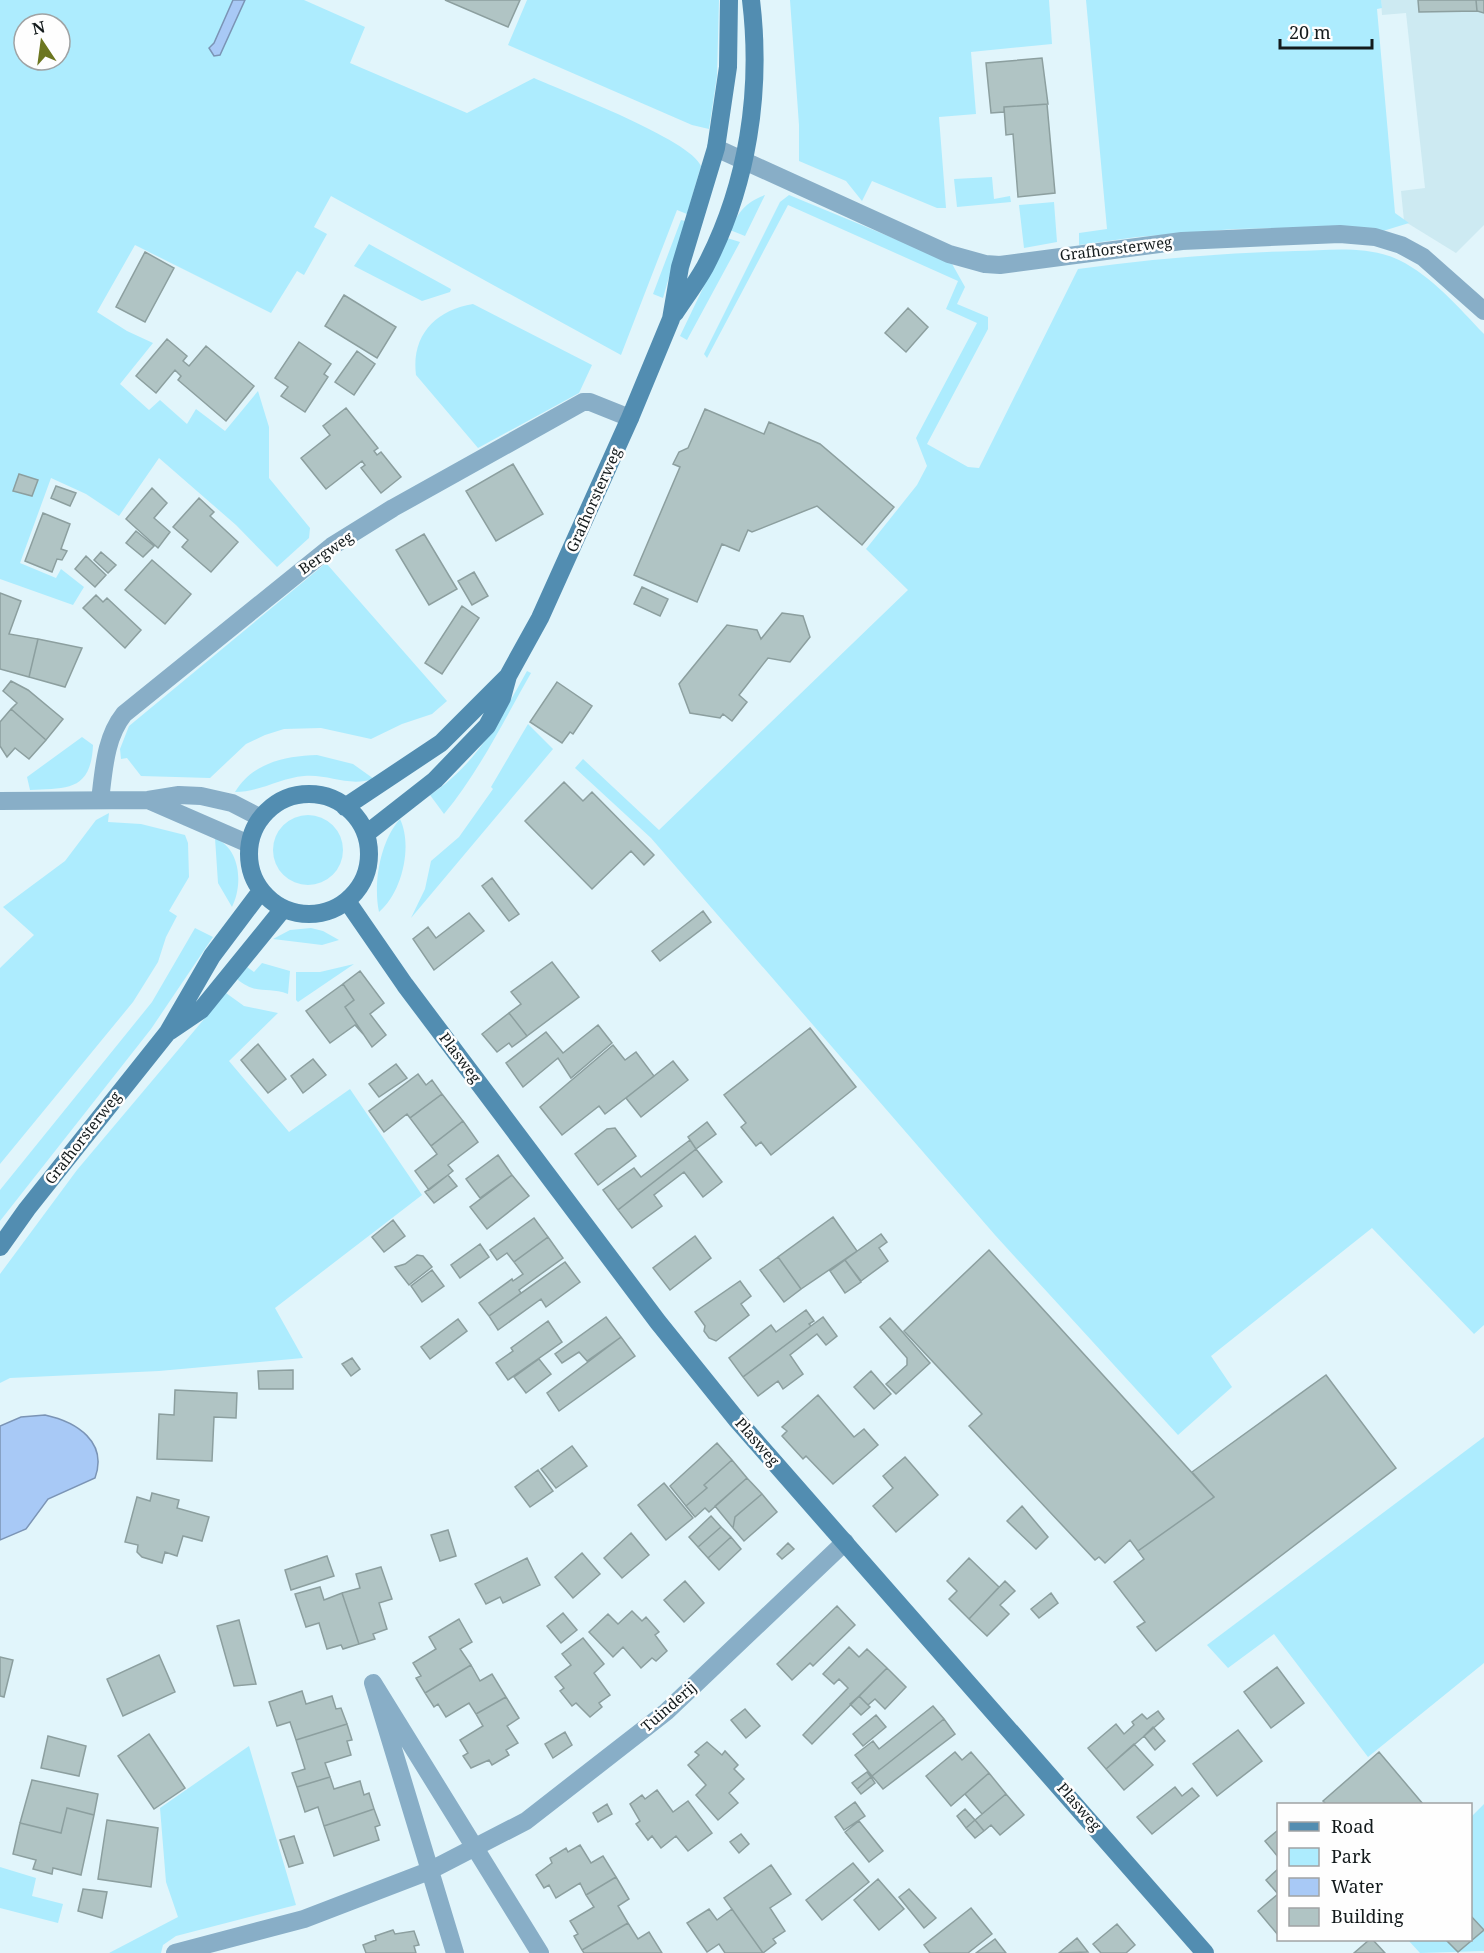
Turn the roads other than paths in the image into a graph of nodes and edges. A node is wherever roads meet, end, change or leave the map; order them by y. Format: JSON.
{"nodes":[{"id":1,"x":729,"y":0,"type":"edge"},
{"id":2,"x":751,"y":0,"type":"edge"},
{"id":3,"x":716,"y":148,"type":"junction"},
{"id":4,"x":744,"y":160,"type":"junction"},
{"id":5,"x":1484,"y":311,"type":"edge"},
{"id":6,"x":671,"y":319,"type":"junction"},
{"id":7,"x":630,"y":418,"type":"junction"},
{"id":8,"x":508,"y":676,"type":"junction"},
{"id":9,"x":100,"y":800,"type":"junction"},
{"id":10,"x":148,"y":800,"type":"junction"},
{"id":11,"x":0,"y":801,"type":"edge"},
{"id":12,"x":345,"y":807,"type":"junction"},
{"id":13,"x":261,"y":818,"type":"junction"},
{"id":14,"x":366,"y":834,"type":"junction"},
{"id":15,"x":249,"y":844,"type":"junction"},
{"id":16,"x":261,"y":891,"type":"junction"},
{"id":17,"x":347,"y":901,"type":"junction"},
{"id":18,"x":283,"y":909,"type":"junction"},
{"id":19,"x":168,"y":1032,"type":"junction"},
{"id":20,"x":0,"y":1247,"type":"edge"},
{"id":21,"x":845,"y":1542,"type":"junction"},
{"id":22,"x":475,"y":1847,"type":"junction"},
{"id":23,"x":429,"y":1871,"type":"junction"},
{"id":24,"x":176,"y":1953,"type":"edge"},
{"id":25,"x":455,"y":1953,"type":"edge"},
{"id":26,"x":540,"y":1953,"type":"edge"},
{"id":27,"x":1205,"y":1953,"type":"edge"}],
"edges":[{"from":1,"to":3,"type":"main road","name":"Grafhorsterweg"},
{"from":2,"to":4,"type":"main road","name":"Grafhorsterweg"},
{"from":3,"to":4,"type":"street","name":"Grafhorsterweg"},
{"from":3,"to":6,"type":"main road","name":"Grafhorsterweg"},
{"from":4,"to":5,"type":"street","name":"Grafhorsterweg"},
{"from":4,"to":6,"type":"main road","name":"Grafhorsterweg"},
{"from":6,"to":7,"type":"main road","name":"Grafhorsterweg"},
{"from":7,"to":8,"type":"main road","name":"Grafhorsterweg"},
{"from":7,"to":9,"type":"street","name":"Bergweg"},
{"from":8,"to":12,"type":"main road","name":"Grafhorsterweg"},
{"from":8,"to":14,"type":"main road","name":"Grafhorsterweg"},
{"from":9,"to":10,"type":"street"},
{"from":9,"to":11,"type":"street"},
{"from":10,"to":13,"type":"street"},
{"from":10,"to":15,"type":"street"},
{"from":12,"to":13,"type":"main road"},
{"from":12,"to":14,"type":"main road"},
{"from":13,"to":15,"type":"main road"},
{"from":14,"to":17,"type":"main road"},
{"from":15,"to":16,"type":"main road"},
{"from":16,"to":18,"type":"main road"},
{"from":16,"to":19,"type":"main road","name":"Grafhorsterweg"},
{"from":17,"to":18,"type":"main road"},
{"from":17,"to":21,"type":"main road","name":"Plasweg"},
{"from":18,"to":19,"type":"main road","name":"Grafhorsterweg"},
{"from":19,"to":20,"type":"main road","name":"Grafhorsterweg"},
{"from":21,"to":22,"type":"street","name":"Tuinderij"},
{"from":21,"to":27,"type":"main road","name":"Plasweg"},
{"from":22,"to":23,"type":"street","name":"Tuinderij"},
{"from":22,"to":23,"type":"street"},
{"from":22,"to":26,"type":"street"},
{"from":23,"to":24,"type":"street","name":"Tuinderij"},
{"from":23,"to":25,"type":"street"}]}
